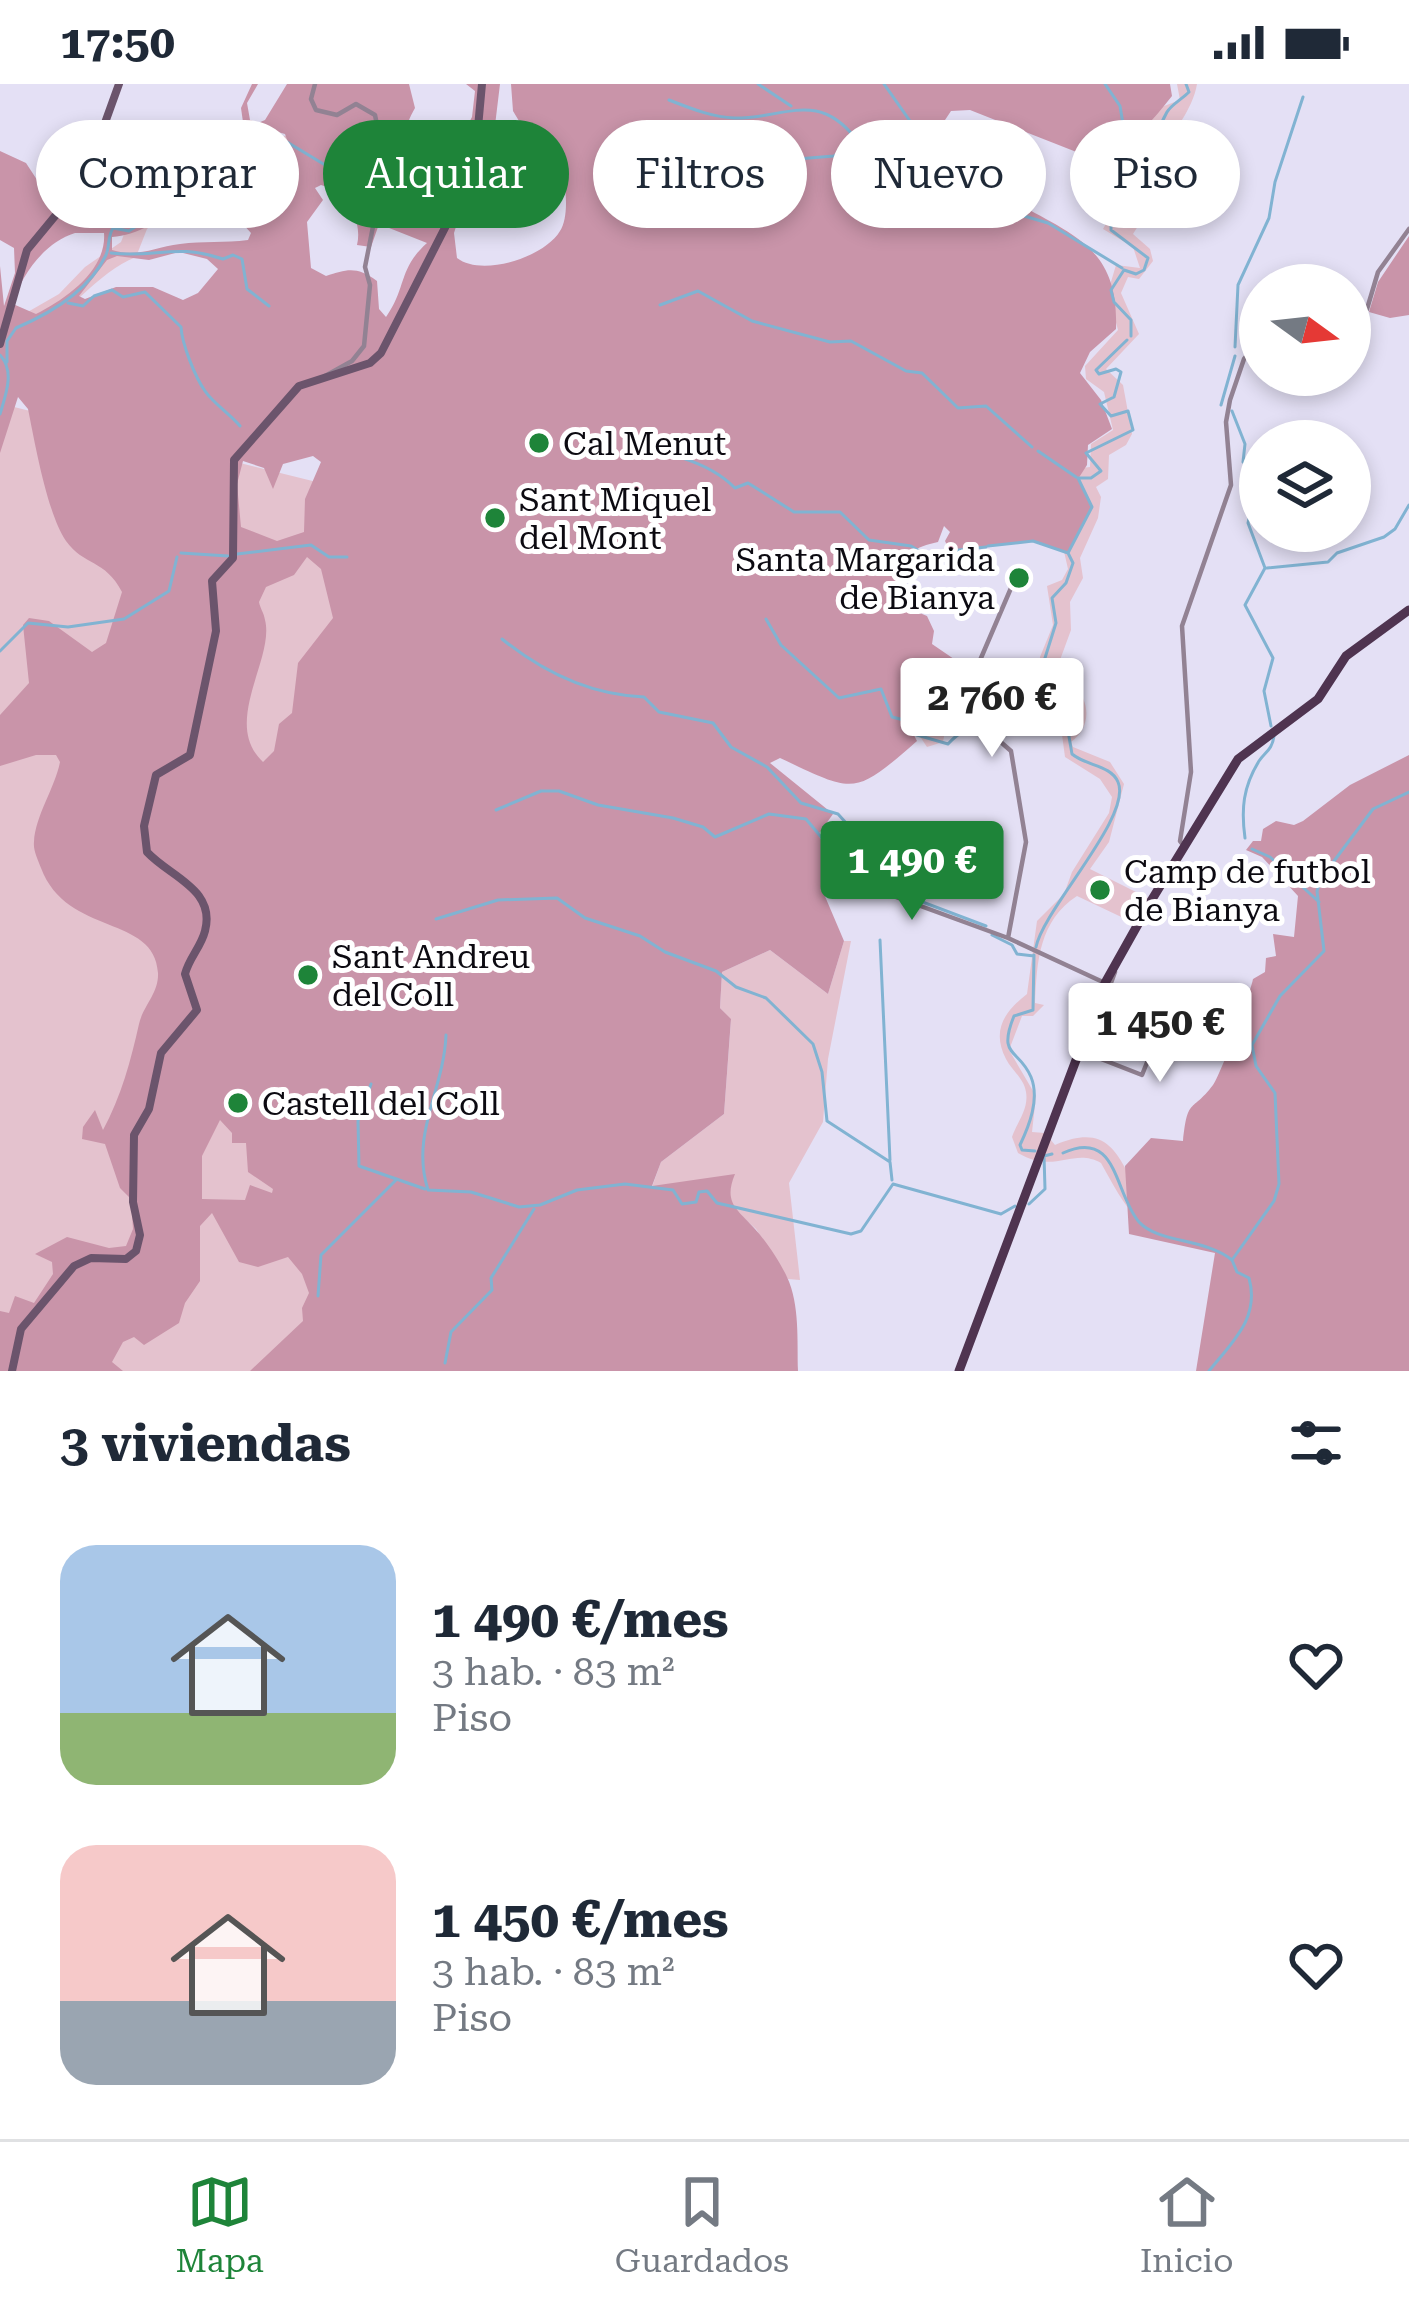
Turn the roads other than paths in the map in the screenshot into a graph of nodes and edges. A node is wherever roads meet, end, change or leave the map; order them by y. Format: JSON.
{"nodes":[{"id":1,"x":119,"y":84,"type":"edge"},
{"id":2,"x":315,"y":84,"type":"edge"},
{"id":3,"x":482,"y":84,"type":"edge"},
{"id":4,"x":1409,"y":230,"type":"edge"},
{"id":5,"x":1371,"y":295,"type":"edge"},
{"id":6,"x":0,"y":344,"type":"edge"},
{"id":7,"x":1239,"y":374,"type":"edge"},
{"id":8,"x":325,"y":376,"type":"junction"},
{"id":9,"x":1011,"y":588,"type":"dead end"},
{"id":10,"x":1409,"y":610,"type":"edge"},
{"id":11,"x":1184,"y":846,"type":"junction"},
{"id":12,"x":849,"y":863,"type":"dead end"},
{"id":13,"x":1008,"y":938,"type":"junction"},
{"id":14,"x":1110,"y":984,"type":"junction"},
{"id":15,"x":1140,"y":1016,"type":"junction"},
{"id":16,"x":1101,"y":1042,"type":"junction"},
{"id":17,"x":12,"y":1371,"type":"edge"},
{"id":18,"x":959,"y":1371,"type":"edge"}],
"edges":[{"from":1,"to":6,"type":"main road"},
{"from":2,"to":8,"type":"street"},
{"from":3,"to":8,"type":"main road"},
{"from":4,"to":5,"type":"street"},
{"from":7,"to":11,"type":"street"},
{"from":8,"to":17,"type":"main road"},
{"from":9,"to":13,"type":"street"},
{"from":10,"to":11,"type":"main road"},
{"from":11,"to":14,"type":"main road"},
{"from":12,"to":13,"type":"street"},
{"from":13,"to":14,"type":"street"},
{"from":14,"to":15,"type":"street"},
{"from":14,"to":16,"type":"street"},
{"from":14,"to":18,"type":"main road"},
{"from":15,"to":16,"type":"street"},
{"from":15,"to":16,"type":"street"}]}
